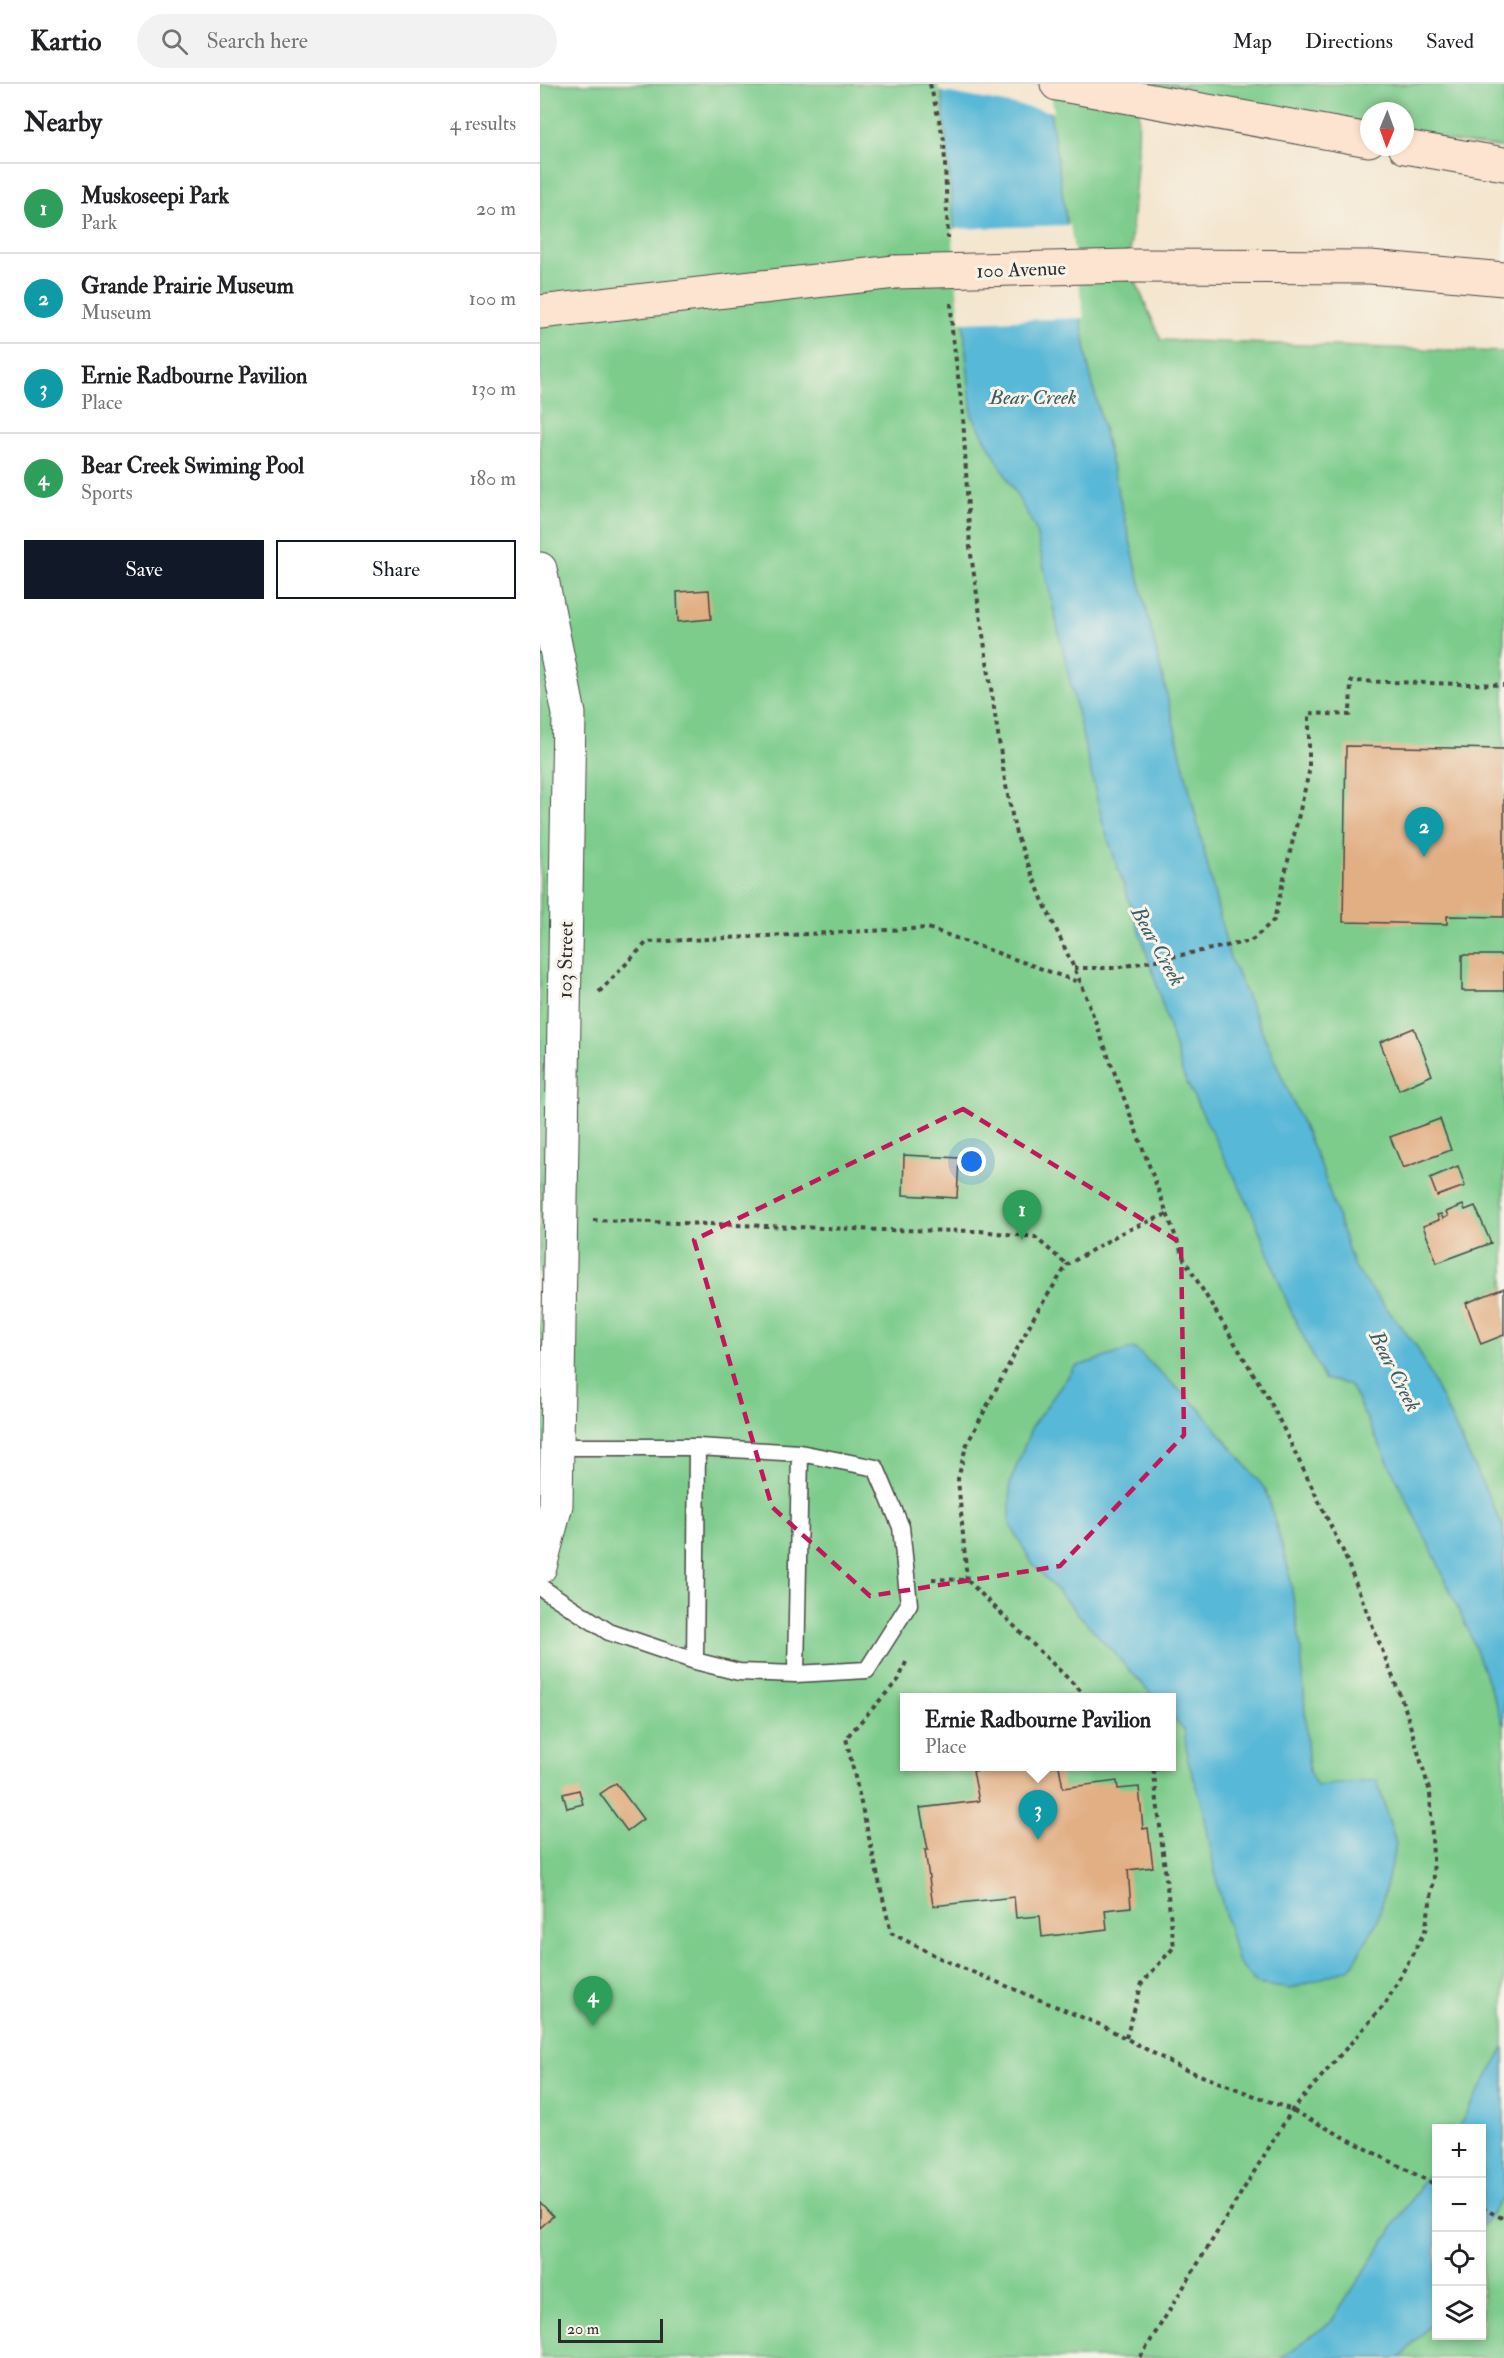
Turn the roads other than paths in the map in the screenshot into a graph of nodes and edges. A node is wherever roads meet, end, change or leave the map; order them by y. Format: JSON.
{"nodes":[{"id":1,"x":1057,"y":84,"type":"edge"},
{"id":2,"x":1360,"y":138,"type":"edge"},
{"id":3,"x":1414,"y":149,"type":"edge"},
{"id":4,"x":1504,"y":164,"type":"edge"},
{"id":5,"x":1504,"y":279,"type":"edge"},
{"id":6,"x":540,"y":312,"type":"edge"},
{"id":7,"x":540,"y":569,"type":"edge"},
{"id":8,"x":557,"y":1447,"type":"junction"},
{"id":9,"x":697,"y":1447,"type":"junction"},
{"id":10,"x":800,"y":1452,"type":"junction"},
{"id":11,"x":540,"y":1567,"type":"edge"},
{"id":12,"x":540,"y":1587,"type":"edge"},
{"id":13,"x":694,"y":1661,"type":"junction"},
{"id":14,"x":796,"y":1674,"type":"junction"}],
"edges":[{"from":1,"to":2,"type":"main road"},
{"from":3,"to":4,"type":"main road"},
{"from":5,"to":6,"type":"main road","name":"100 Avenue","bridge":true},
{"from":7,"to":8,"type":"street","name":"103 Street"},
{"from":8,"to":9,"type":"lane"},
{"from":8,"to":11,"type":"street","name":"103 Street"},
{"from":9,"to":10,"type":"lane"},
{"from":9,"to":13,"type":"lane"},
{"from":10,"to":14,"type":"lane"},
{"from":10,"to":14,"type":"lane"},
{"from":12,"to":13,"type":"lane"},
{"from":13,"to":14,"type":"lane"}]}
